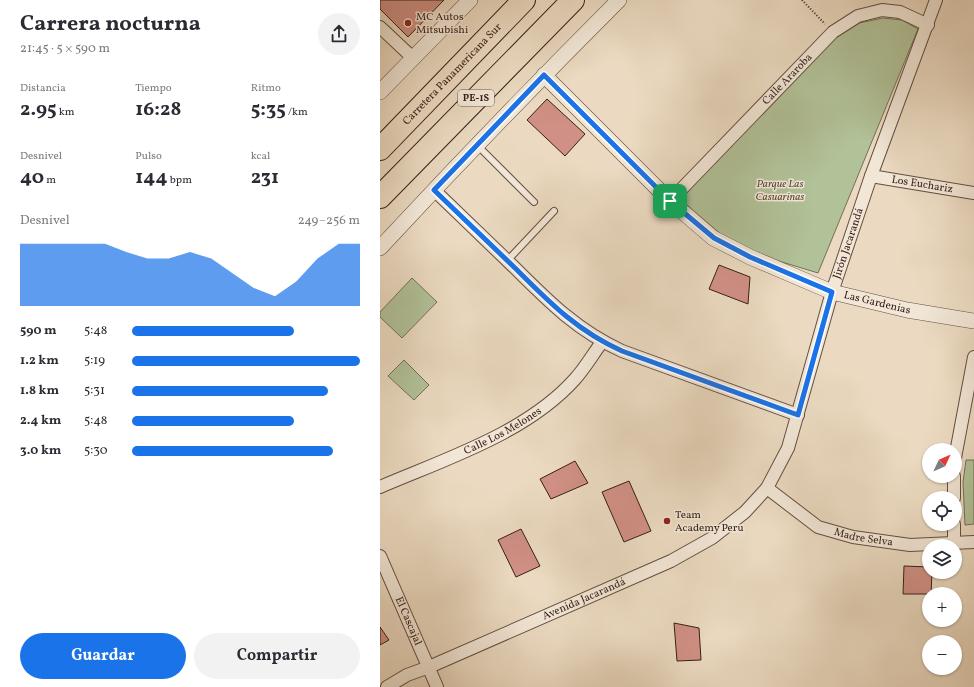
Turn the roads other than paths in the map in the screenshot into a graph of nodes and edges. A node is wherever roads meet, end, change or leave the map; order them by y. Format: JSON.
{"nodes":[{"id":1,"x":470,"y":0,"type":"edge"},
{"id":2,"x":524,"y":0,"type":"edge"},
{"id":3,"x":573,"y":0,"type":"edge"},
{"id":4,"x":619,"y":0,"type":"edge"},
{"id":5,"x":936,"y":0,"type":"edge"},
{"id":6,"x":928,"y":25,"type":"junction"},
{"id":7,"x":380,"y":27,"type":"edge"},
{"id":8,"x":413,"y":58,"type":"junction"},
{"id":9,"x":544,"y":75,"type":"junction"},
{"id":10,"x":380,"y":92,"type":"edge"},
{"id":11,"x":477,"y":145,"type":"junction"},
{"id":12,"x":380,"y":149,"type":"edge"},
{"id":13,"x":871,"y":176,"type":"junction"},
{"id":14,"x":434,"y":190,"type":"junction"},
{"id":15,"x":974,"y":193,"type":"edge"},
{"id":16,"x":380,"y":196,"type":"edge"},
{"id":17,"x":670,"y":201,"type":"junction"},
{"id":18,"x":534,"y":202,"type":"dead end"},
{"id":19,"x":554,"y":211,"type":"dead end"},
{"id":20,"x":380,"y":248,"type":"edge"},
{"id":21,"x":507,"y":261,"type":"junction"},
{"id":22,"x":832,"y":292,"type":"junction"},
{"id":23,"x":974,"y":321,"type":"edge"},
{"id":24,"x":602,"y":342,"type":"junction"},
{"id":25,"x":974,"y":357,"type":"edge"},
{"id":26,"x":798,"y":415,"type":"junction"},
{"id":27,"x":958,"y":443,"type":"edge"},
{"id":28,"x":380,"y":487,"type":"edge"},
{"id":29,"x":767,"y":488,"type":"junction"},
{"id":30,"x":974,"y":542,"type":"edge"},
{"id":31,"x":962,"y":543,"type":"edge"},
{"id":32,"x":922,"y":544,"type":"edge"},
{"id":33,"x":380,"y":556,"type":"edge"},
{"id":34,"x":429,"y":667,"type":"junction"},
{"id":35,"x":387,"y":687,"type":"edge"},
{"id":36,"x":437,"y":687,"type":"edge"}],
"edges":[{"from":1,"to":8,"type":"street"},
{"from":2,"to":12,"type":"highway","name":"Carretera Panamericana Sur","number":"PE-1S"},
{"from":3,"to":16,"type":"highway","number":"PE-1S"},
{"from":4,"to":9,"type":"street"},
{"from":5,"to":6,"type":"street","name":"Jirón Jacarandá"},
{"from":6,"to":13,"type":"street","name":"Jirón Jacarandá"},
{"from":6,"to":17,"type":"street","name":"Calle Araroba"},
{"from":7,"to":8,"type":"street"},
{"from":8,"to":10,"type":"street"},
{"from":9,"to":11,"type":"street"},
{"from":9,"to":17,"type":"street","name":"Las Gardenias"},
{"from":11,"to":14,"type":"street"},
{"from":11,"to":18,"type":"lane"},
{"from":13,"to":15,"type":"street","name":"Los Euchariz"},
{"from":13,"to":22,"type":"street","name":"Jirón Jacarandá"},
{"from":14,"to":20,"type":"street"},
{"from":14,"to":21,"type":"street"},
{"from":17,"to":22,"type":"street","name":"Las Gardenias"},
{"from":19,"to":21,"type":"lane"},
{"from":21,"to":24,"type":"street"},
{"from":22,"to":23,"type":"street","name":"Las Gardenias"},
{"from":22,"to":26,"type":"street","name":"Jirón Jacarandá"},
{"from":24,"to":26,"type":"street"},
{"from":24,"to":28,"type":"street","name":"Calle Los Melones"},
{"from":25,"to":27,"type":"street"},
{"from":26,"to":29,"type":"street","name":"Jirón Jacarandá"},
{"from":29,"to":32,"type":"street","name":"Madre Selva"},
{"from":29,"to":34,"type":"street","name":"Avenida Jacarandá"},
{"from":30,"to":31,"type":"street","name":"Madre Selva"},
{"from":33,"to":34,"type":"street","name":"El Cascajal"},
{"from":34,"to":35,"type":"street","name":"Avenida Jacarandá"},
{"from":34,"to":36,"type":"street","name":"El Cascajal"}]}
